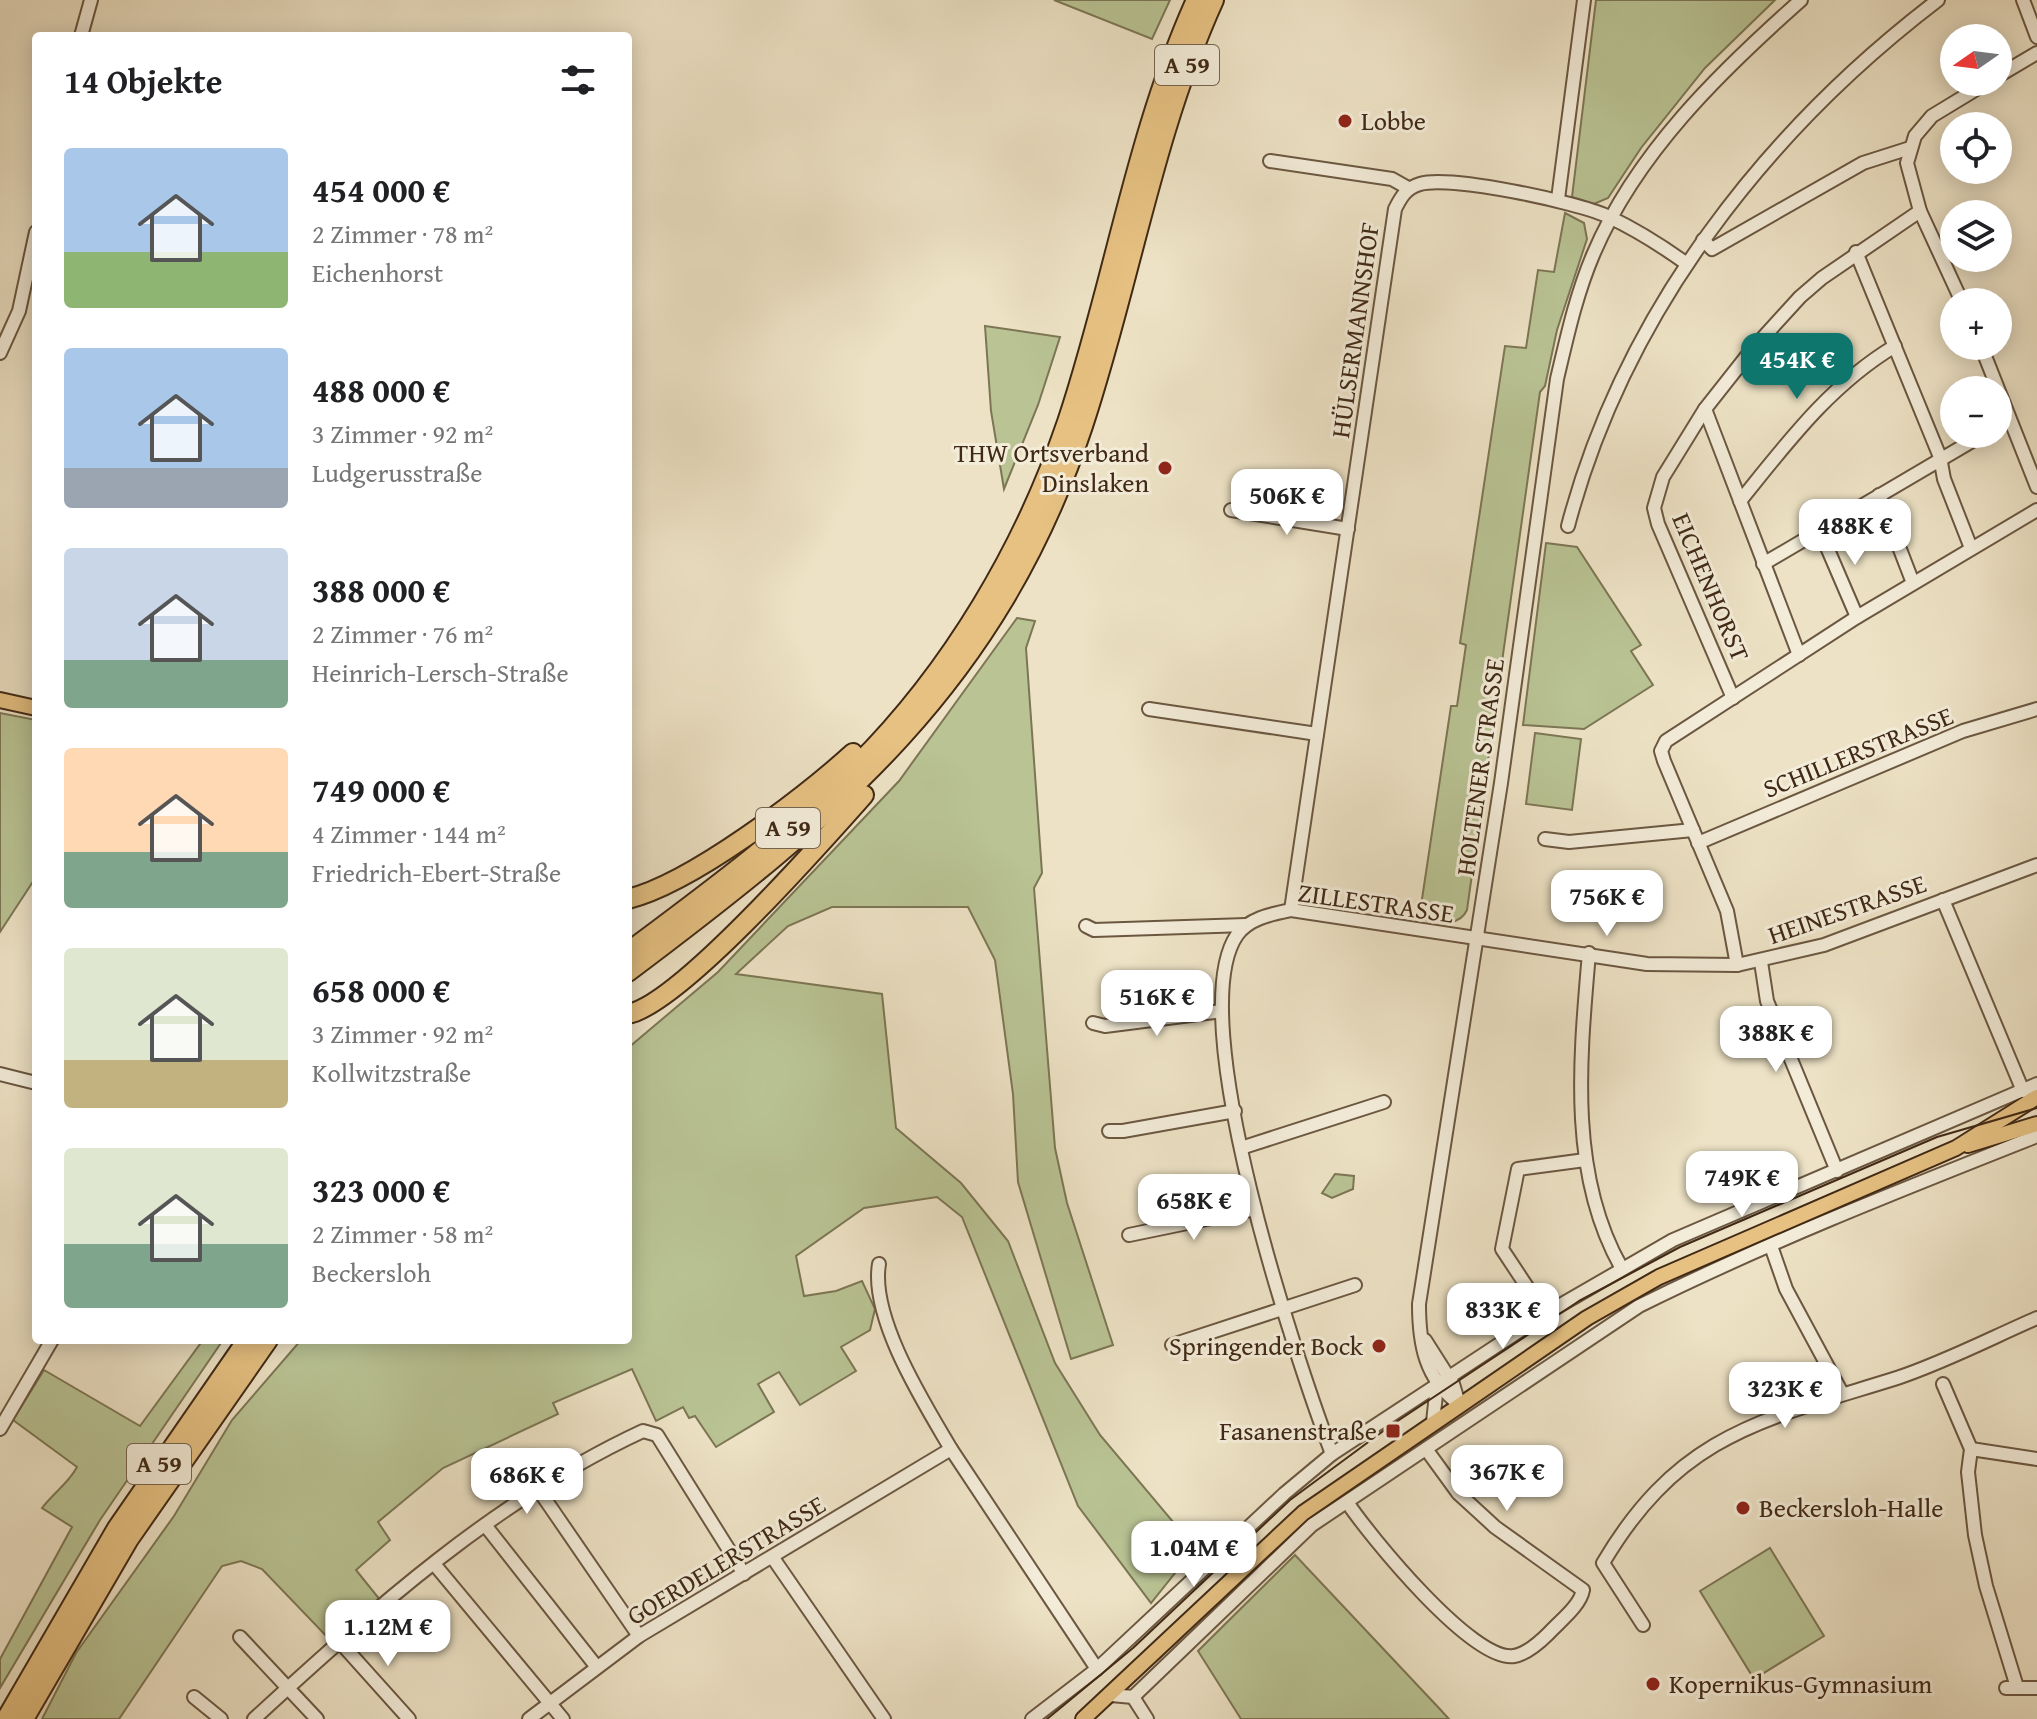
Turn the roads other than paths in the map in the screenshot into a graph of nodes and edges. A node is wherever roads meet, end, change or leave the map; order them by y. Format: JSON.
{"nodes":[{"id":1,"x":91,"y":0,"type":"edge"},
{"id":2,"x":1196,"y":0,"type":"edge"},
{"id":3,"x":1214,"y":0,"type":"edge"},
{"id":4,"x":1584,"y":0,"type":"edge"},
{"id":5,"x":1801,"y":0,"type":"edge"},
{"id":6,"x":1938,"y":0,"type":"edge"},
{"id":7,"x":2023,"y":0,"type":"edge"},
{"id":8,"x":82,"y":32,"type":"edge"},
{"id":9,"x":2037,"y":37,"type":"edge"},
{"id":10,"x":2037,"y":53,"type":"edge"},
{"id":11,"x":2012,"y":68,"type":"edge"},
{"id":12,"x":1965,"y":96,"type":"edge"},
{"id":13,"x":1156,"y":130,"type":"junction"},
{"id":14,"x":1910,"y":148,"type":"junction"},
{"id":15,"x":1270,"y":161,"type":"dead end"},
{"id":16,"x":1145,"y":169,"type":"junction"},
{"id":17,"x":1408,"y":188,"type":"junction"},
{"id":18,"x":1558,"y":199,"type":"junction"},
{"id":19,"x":1920,"y":211,"type":"junction"},
{"id":20,"x":1611,"y":217,"type":"junction"},
{"id":21,"x":1703,"y":240,"type":"junction"},
{"id":22,"x":32,"y":251,"type":"edge"},
{"id":23,"x":1856,"y":252,"type":"junction"},
{"id":24,"x":1687,"y":264,"type":"junction"},
{"id":25,"x":1956,"y":288,"type":"edge"},
{"id":26,"x":1895,"y":346,"type":"junction"},
{"id":27,"x":0,"y":353,"type":"edge"},
{"id":28,"x":1705,"y":409,"type":"junction"},
{"id":29,"x":2012,"y":425,"type":"edge"},
{"id":30,"x":1957,"y":448,"type":"edge"},
{"id":31,"x":1940,"y":457,"type":"junction"},
{"id":32,"x":2037,"y":487,"type":"edge"},
{"id":33,"x":1879,"y":495,"type":"junction"},
{"id":34,"x":1740,"y":501,"type":"junction"},
{"id":35,"x":1231,"y":510,"type":"dead end"},
{"id":36,"x":2037,"y":510,"type":"edge"},
{"id":37,"x":1568,"y":526,"type":"dead end"},
{"id":38,"x":1348,"y":529,"type":"junction"},
{"id":39,"x":1820,"y":531,"type":"junction"},
{"id":40,"x":1971,"y":548,"type":"junction"},
{"id":41,"x":1763,"y":564,"type":"junction"},
{"id":42,"x":1913,"y":583,"type":"junction"},
{"id":43,"x":1857,"y":617,"type":"junction"},
{"id":44,"x":1799,"y":655,"type":"junction"},
{"id":45,"x":928,"y":682,"type":"junction"},
{"id":46,"x":1733,"y":698,"type":"junction"},
{"id":47,"x":0,"y":700,"type":"edge"},
{"id":48,"x":32,"y":707,"type":"edge"},
{"id":49,"x":1149,"y":709,"type":"dead end"},
{"id":50,"x":2037,"y":709,"type":"edge"},
{"id":51,"x":909,"y":732,"type":"junction"},
{"id":52,"x":1317,"y":734,"type":"junction"},
{"id":53,"x":1695,"y":836,"type":"junction"},
{"id":54,"x":1545,"y":839,"type":"dead end"},
{"id":55,"x":2037,"y":865,"type":"edge"},
{"id":56,"x":632,"y":898,"type":"edge"},
{"id":57,"x":1943,"y":900,"type":"junction"},
{"id":58,"x":1291,"y":910,"type":"junction"},
{"id":59,"x":1246,"y":925,"type":"junction"},
{"id":60,"x":1086,"y":926,"type":"dead end"},
{"id":61,"x":1477,"y":939,"type":"junction"},
{"id":62,"x":632,"y":949,"type":"edge"},
{"id":63,"x":1589,"y":953,"type":"junction"},
{"id":64,"x":1761,"y":962,"type":"junction"},
{"id":65,"x":1737,"y":965,"type":"junction"},
{"id":66,"x":632,"y":969,"type":"edge"},
{"id":67,"x":1222,"y":1011,"type":"junction"},
{"id":68,"x":632,"y":1013,"type":"edge"},
{"id":69,"x":1093,"y":1023,"type":"dead end"},
{"id":70,"x":0,"y":1074,"type":"edge"},
{"id":71,"x":32,"y":1082,"type":"edge"},
{"id":72,"x":2037,"y":1084,"type":"edge"},
{"id":73,"x":2029,"y":1097,"type":"edge"},
{"id":74,"x":1384,"y":1102,"type":"dead end"},
{"id":75,"x":1235,"y":1111,"type":"junction"},
{"id":76,"x":2037,"y":1125,"type":"edge"},
{"id":77,"x":1109,"y":1131,"type":"dead end"},
{"id":78,"x":2037,"y":1136,"type":"edge"},
{"id":79,"x":1241,"y":1148,"type":"junction"},
{"id":80,"x":1956,"y":1148,"type":"junction"},
{"id":81,"x":1585,"y":1160,"type":"junction"},
{"id":82,"x":1837,"y":1171,"type":"junction"},
{"id":83,"x":1255,"y":1209,"type":"junction"},
{"id":84,"x":1129,"y":1235,"type":"dead end"},
{"id":85,"x":1771,"y":1246,"type":"junction"},
{"id":86,"x":879,"y":1264,"type":"dead end"},
{"id":87,"x":1621,"y":1267,"type":"junction"},
{"id":88,"x":1355,"y":1285,"type":"dead end"},
{"id":89,"x":1280,"y":1307,"type":"junction"},
{"id":90,"x":1545,"y":1314,"type":"junction"},
{"id":91,"x":2037,"y":1318,"type":"edge"},
{"id":92,"x":50,"y":1344,"type":"edge"},
{"id":93,"x":244,"y":1344,"type":"edge"},
{"id":94,"x":265,"y":1344,"type":"edge"},
{"id":95,"x":273,"y":1344,"type":"edge"},
{"id":96,"x":1172,"y":1345,"type":"dead end"},
{"id":97,"x":246,"y":1369,"type":"junction"},
{"id":98,"x":1446,"y":1382,"type":"junction"},
{"id":99,"x":1943,"y":1384,"type":"dead end"},
{"id":100,"x":1842,"y":1393,"type":"junction"},
{"id":101,"x":1473,"y":1395,"type":"junction"},
{"id":102,"x":1459,"y":1404,"type":"junction"},
{"id":103,"x":1433,"y":1422,"type":"junction"},
{"id":104,"x":0,"y":1429,"type":"edge"},
{"id":105,"x":951,"y":1449,"type":"junction"},
{"id":106,"x":1426,"y":1449,"type":"junction"},
{"id":107,"x":1971,"y":1449,"type":"junction"},
{"id":108,"x":1332,"y":1454,"type":"junction"},
{"id":109,"x":2037,"y":1459,"type":"edge"},
{"id":110,"x":536,"y":1486,"type":"junction"},
{"id":111,"x":1347,"y":1502,"type":"junction"},
{"id":112,"x":485,"y":1525,"type":"junction"},
{"id":113,"x":773,"y":1558,"type":"junction"},
{"id":114,"x":435,"y":1565,"type":"junction"},
{"id":115,"x":744,"y":1574,"type":"junction"},
{"id":116,"x":1643,"y":1625,"type":"dead end"},
{"id":117,"x":639,"y":1636,"type":"junction"},
{"id":118,"x":240,"y":1637,"type":"dead end"},
{"id":119,"x":339,"y":1641,"type":"junction"},
{"id":120,"x":596,"y":1666,"type":"junction"},
{"id":121,"x":1097,"y":1669,"type":"junction"},
{"id":122,"x":288,"y":1688,"type":"junction"},
{"id":123,"x":2037,"y":1688,"type":"edge"},
{"id":124,"x":1111,"y":1695,"type":"junction"},
{"id":125,"x":194,"y":1697,"type":"dead end"},
{"id":126,"x":1133,"y":1697,"type":"junction"},
{"id":127,"x":550,"y":1702,"type":"junction"},
{"id":128,"x":6,"y":1719,"type":"edge"},
{"id":129,"x":24,"y":1719,"type":"edge"},
{"id":130,"x":221,"y":1719,"type":"edge"},
{"id":131,"x":254,"y":1719,"type":"edge"},
{"id":132,"x":317,"y":1719,"type":"edge"},
{"id":133,"x":409,"y":1719,"type":"edge"},
{"id":134,"x":529,"y":1719,"type":"edge"},
{"id":135,"x":563,"y":1719,"type":"edge"},
{"id":136,"x":884,"y":1719,"type":"edge"},
{"id":137,"x":1032,"y":1719,"type":"edge"},
{"id":138,"x":1083,"y":1719,"type":"edge"},
{"id":139,"x":1147,"y":1719,"type":"edge"}],
"edges":[{"from":1,"to":8,"type":"street"},
{"from":2,"to":13,"type":"highway","number":"A 59"},
{"from":3,"to":13,"type":"highway","number":"A 59"},
{"from":4,"to":18,"type":"street"},
{"from":5,"to":20,"type":"street","name":"HOLTENER STRASSE"},
{"from":6,"to":21,"type":"street"},
{"from":7,"to":9,"type":"street"},
{"from":10,"to":11,"type":"street"},
{"from":12,"to":14,"type":"street"},
{"from":13,"to":16,"type":"highway","number":"A 59"},
{"from":14,"to":19,"type":"street"},
{"from":14,"to":21,"type":"street"},
{"from":15,"to":17,"type":"street"},
{"from":16,"to":45,"type":"highway","number":"A 59"},
{"from":16,"to":51,"type":"highway","number":"A 59"},
{"from":17,"to":18,"type":"street"},
{"from":17,"to":38,"type":"street","name":"HÜLSERMANNSHOF"},
{"from":18,"to":20,"type":"street"},
{"from":19,"to":23,"type":"street","name":"EICHENHORST"},
{"from":19,"to":25,"type":"street"},
{"from":20,"to":24,"type":"street"},
{"from":20,"to":61,"type":"street","name":"HOLTENER STRASSE"},
{"from":21,"to":24,"type":"street"},
{"from":22,"to":27,"type":"street"},
{"from":23,"to":26,"type":"street"},
{"from":23,"to":28,"type":"street","name":"EICHENHORST"},
{"from":24,"to":37,"type":"street"},
{"from":26,"to":31,"type":"street"},
{"from":26,"to":34,"type":"street"},
{"from":28,"to":34,"type":"street"},
{"from":28,"to":46,"type":"street","name":"EICHENHORST"},
{"from":29,"to":32,"type":"street"},
{"from":30,"to":31,"type":"street"},
{"from":31,"to":33,"type":"street"},
{"from":31,"to":40,"type":"street"},
{"from":33,"to":39,"type":"street"},
{"from":33,"to":42,"type":"street"},
{"from":34,"to":41,"type":"street"},
{"from":35,"to":38,"type":"street"},
{"from":36,"to":40,"type":"street"},
{"from":38,"to":52,"type":"street","name":"HÜLSERMANNSHOF"},
{"from":39,"to":41,"type":"street"},
{"from":39,"to":43,"type":"street"},
{"from":40,"to":42,"type":"street"},
{"from":41,"to":44,"type":"street"},
{"from":42,"to":43,"type":"street"},
{"from":43,"to":44,"type":"street"},
{"from":44,"to":46,"type":"street"},
{"from":45,"to":56,"type":"highway"},
{"from":45,"to":62,"type":"highway","number":"A 59"},
{"from":46,"to":53,"type":"street"},
{"from":47,"to":48,"type":"main road"},
{"from":49,"to":52,"type":"street"},
{"from":50,"to":53,"type":"street","name":"SCHILLERSTRASSE"},
{"from":51,"to":66,"type":"highway","number":"A 59"},
{"from":51,"to":68,"type":"highway"},
{"from":52,"to":58,"type":"street","name":"HÜLSERMANNSHOF"},
{"from":53,"to":54,"type":"street","name":"SCHILLERSTRASSE"},
{"from":53,"to":65,"type":"street"},
{"from":55,"to":57,"type":"street","name":"HEINESTRASSE"},
{"from":57,"to":64,"type":"street","name":"HEINESTRASSE"},
{"from":57,"to":73,"type":"street"},
{"from":58,"to":59,"type":"street","name":"ZILLESTRASSE"},
{"from":58,"to":61,"type":"street","name":"ZILLESTRASSE"},
{"from":59,"to":60,"type":"street","name":"ZILLESTRASSE"},
{"from":59,"to":67,"type":"street"},
{"from":61,"to":63,"type":"street","name":"HEINESTRASSE"},
{"from":61,"to":98,"type":"street","name":"HOLTENER STRASSE"},
{"from":63,"to":65,"type":"street","name":"HEINESTRASSE"},
{"from":63,"to":81,"type":"street"},
{"from":64,"to":65,"type":"street","name":"HEINESTRASSE"},
{"from":64,"to":82,"type":"street"},
{"from":67,"to":69,"type":"street"},
{"from":67,"to":75,"type":"street"},
{"from":70,"to":71,"type":"street"},
{"from":72,"to":73,"type":"street"},
{"from":73,"to":76,"type":"street"},
{"from":73,"to":80,"type":"main road"},
{"from":73,"to":82,"type":"street"},
{"from":74,"to":79,"type":"street"},
{"from":75,"to":77,"type":"street"},
{"from":75,"to":79,"type":"street"},
{"from":76,"to":80,"type":"main road"},
{"from":78,"to":85,"type":"street"},
{"from":79,"to":83,"type":"street"},
{"from":80,"to":101,"type":"main road"},
{"from":81,"to":87,"type":"street"},
{"from":81,"to":90,"type":"street"},
{"from":82,"to":87,"type":"street"},
{"from":83,"to":84,"type":"street"},
{"from":83,"to":89,"type":"street"},
{"from":85,"to":100,"type":"street"},
{"from":85,"to":106,"type":"street"},
{"from":86,"to":105,"type":"street"},
{"from":87,"to":90,"type":"street"},
{"from":88,"to":89,"type":"street"},
{"from":89,"to":96,"type":"street"},
{"from":89,"to":108,"type":"street"},
{"from":90,"to":98,"type":"street"},
{"from":91,"to":100,"type":"street"},
{"from":92,"to":104,"type":"street"},
{"from":93,"to":128,"type":"highway","number":"A 59"},
{"from":94,"to":97,"type":"highway","number":"A 59"},
{"from":95,"to":97,"type":"highway"},
{"from":97,"to":129,"type":"highway","number":"A 59"},
{"from":98,"to":101,"type":"street"},
{"from":98,"to":102,"type":"street","name":"HOLTENER STRASSE"},
{"from":98,"to":103,"type":"street","name":"HOLTENER STRASSE"},
{"from":98,"to":108,"type":"street"},
{"from":99,"to":107,"type":"street"},
{"from":100,"to":116,"type":"street"},
{"from":101,"to":102,"type":"main road"},
{"from":102,"to":103,"type":"main road"},
{"from":103,"to":124,"type":"main road"},
{"from":105,"to":113,"type":"street","name":"GOERDELERSTRASSE"},
{"from":105,"to":121,"type":"street"},
{"from":106,"to":111,"type":"street"},
{"from":106,"to":111,"type":"street"},
{"from":107,"to":109,"type":"street"},
{"from":107,"to":123,"type":"street"},
{"from":108,"to":121,"type":"street"},
{"from":110,"to":112,"type":"street"},
{"from":110,"to":115,"type":"street"},
{"from":110,"to":117,"type":"street"},
{"from":111,"to":126,"type":"street"},
{"from":112,"to":114,"type":"street"},
{"from":112,"to":120,"type":"street"},
{"from":113,"to":115,"type":"street","name":"GOERDELERSTRASSE"},
{"from":113,"to":136,"type":"street"},
{"from":114,"to":119,"type":"street"},
{"from":114,"to":127,"type":"street"},
{"from":115,"to":117,"type":"street","name":"GOERDELERSTRASSE"},
{"from":117,"to":120,"type":"street","name":"GOERDELERSTRASSE"},
{"from":118,"to":122,"type":"street"},
{"from":119,"to":122,"type":"street"},
{"from":119,"to":133,"type":"street"},
{"from":120,"to":127,"type":"street","name":"GOERDELERSTRASSE"},
{"from":121,"to":137,"type":"street"},
{"from":122,"to":131,"type":"street"},
{"from":122,"to":132,"type":"street"},
{"from":124,"to":126,"type":"street"},
{"from":124,"to":138,"type":"main road"},
{"from":125,"to":130,"type":"street"},
{"from":126,"to":139,"type":"street"},
{"from":127,"to":134,"type":"street","name":"GOERDELERSTRASSE"},
{"from":127,"to":135,"type":"street"}]}
